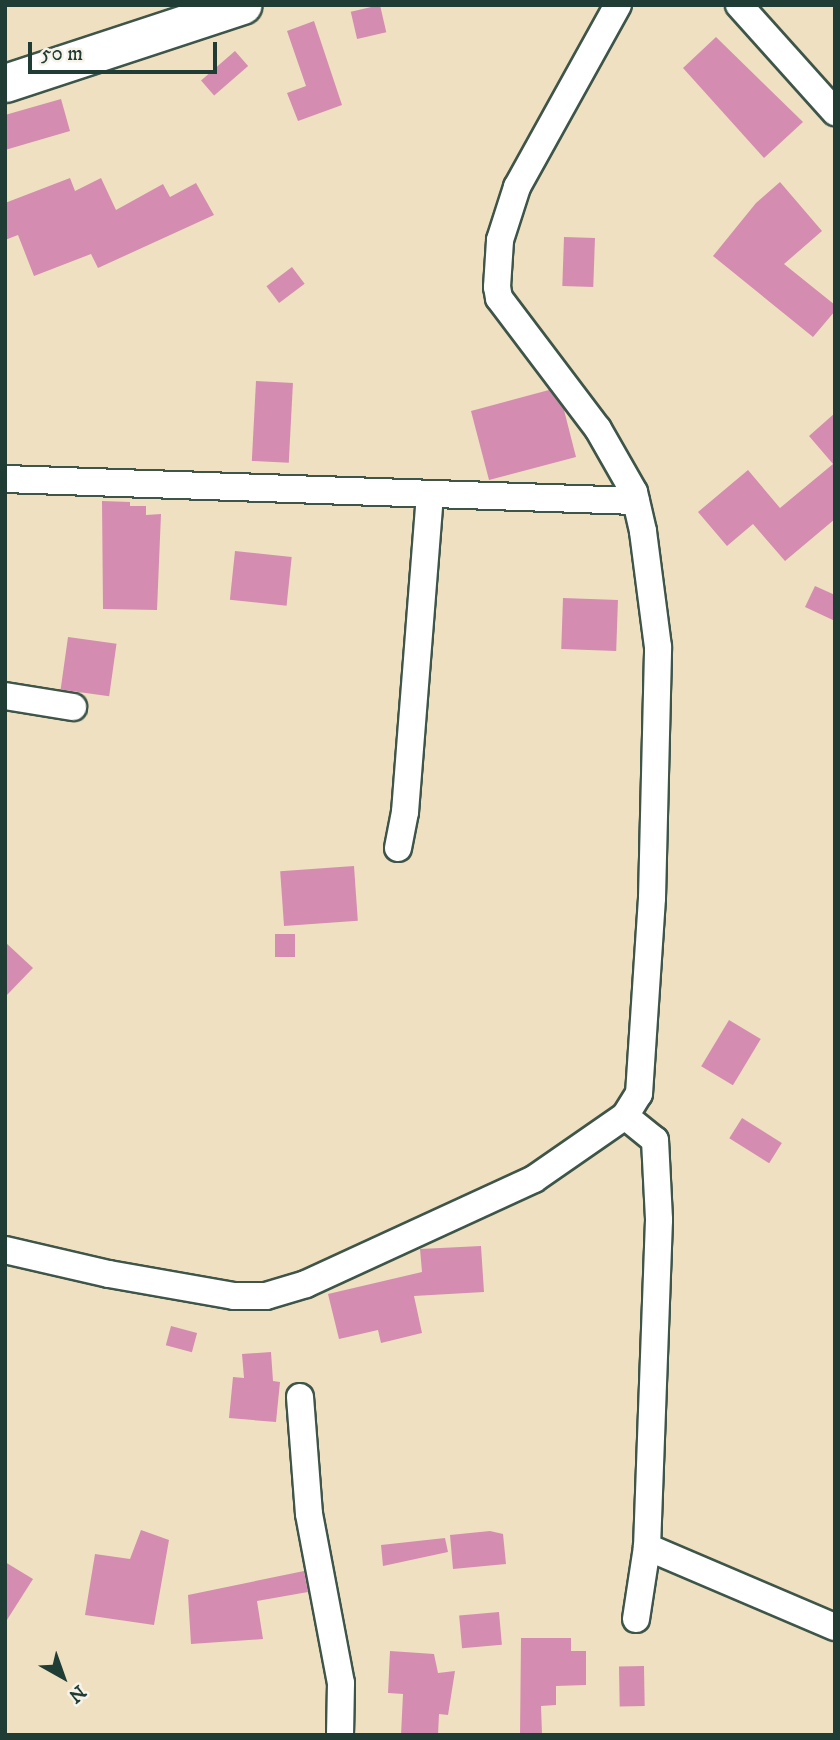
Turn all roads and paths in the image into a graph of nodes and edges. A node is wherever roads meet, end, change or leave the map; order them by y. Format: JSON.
{"nodes":[{"id":1,"x":242,"y":5,"type":"edge"},
{"id":2,"x":618,"y":5,"type":"edge"},
{"id":3,"x":739,"y":5,"type":"edge"},
{"id":4,"x":5,"y":83,"type":"edge"},
{"id":5,"x":835,"y":113,"type":"edge"},
{"id":6,"x":5,"y":480,"type":"edge"},
{"id":7,"x":430,"y":494,"type":"junction"},
{"id":8,"x":636,"y":501,"type":"junction"},
{"id":9,"x":5,"y":696,"type":"edge"},
{"id":10,"x":73,"y":707,"type":"dead end"},
{"id":11,"x":398,"y":848,"type":"dead end"},
{"id":12,"x":625,"y":1116,"type":"junction"},
{"id":13,"x":5,"y":1250,"type":"edge"},
{"id":14,"x":300,"y":1397,"type":"dead end"},
{"id":15,"x":647,"y":1547,"type":"junction"},
{"id":16,"x":636,"y":1619,"type":"dead end"},
{"id":17,"x":835,"y":1627,"type":"edge"},
{"id":18,"x":340,"y":1735,"type":"edge"}],
"edges":[{"from":1,"to":4,"type":"street"},
{"from":2,"to":8,"type":"street"},
{"from":3,"to":5,"type":"street"},
{"from":6,"to":7,"type":"street"},
{"from":7,"to":8,"type":"street"},
{"from":7,"to":11,"type":"street"},
{"from":8,"to":12,"type":"street"},
{"from":9,"to":10,"type":"street"},
{"from":12,"to":13,"type":"street"},
{"from":12,"to":15,"type":"street"},
{"from":14,"to":18,"type":"street"},
{"from":15,"to":16,"type":"street"},
{"from":15,"to":17,"type":"street"}]}
